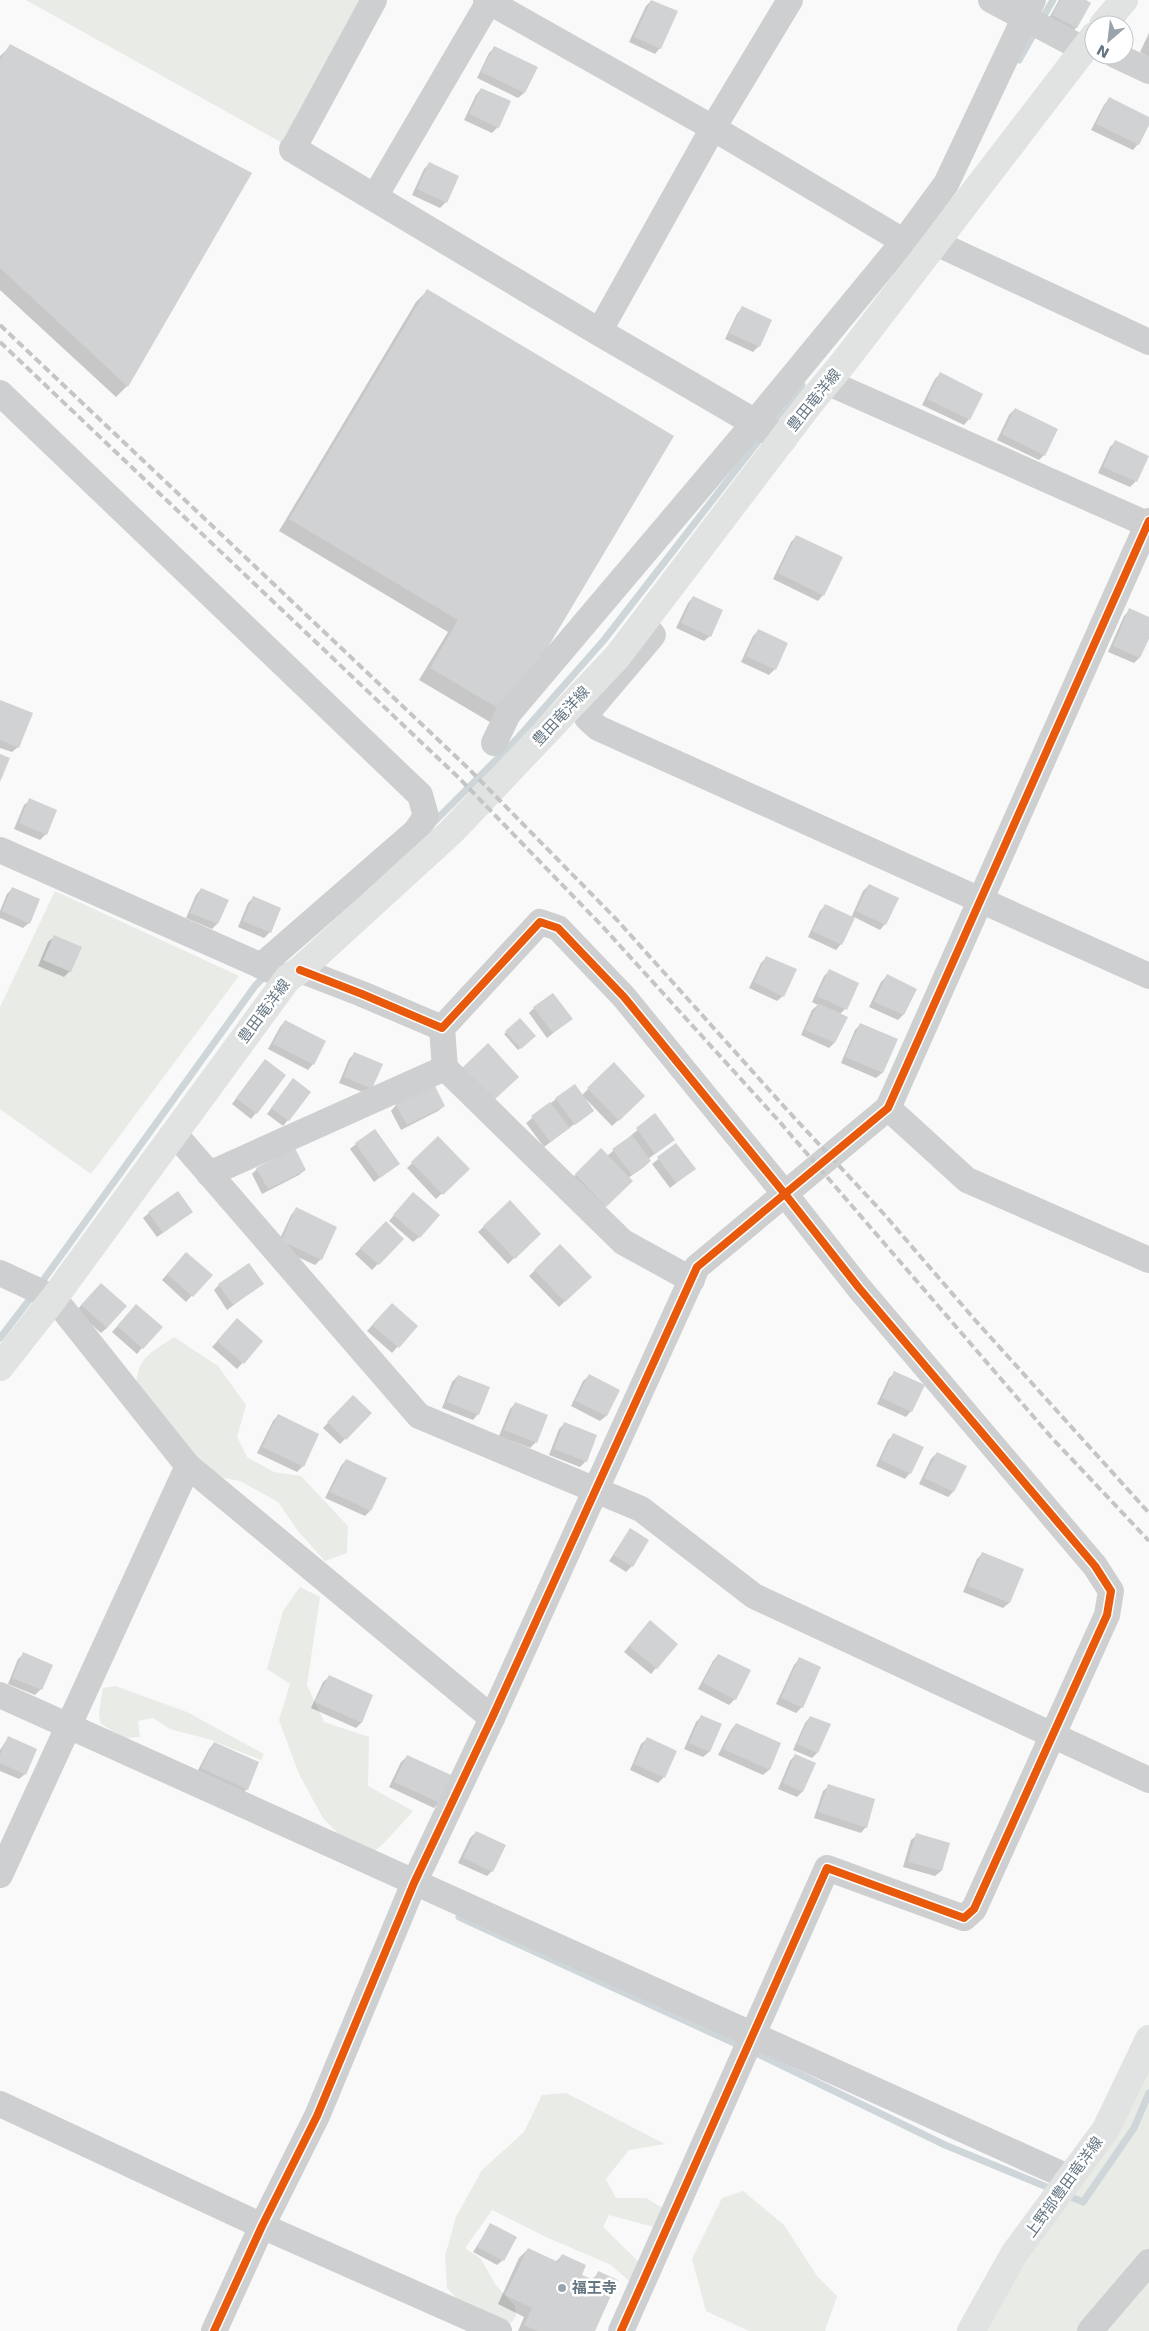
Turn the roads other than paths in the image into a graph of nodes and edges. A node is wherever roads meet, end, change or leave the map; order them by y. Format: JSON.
{"nodes":[{"id":1,"x":374,"y":0,"type":"edge"},
{"id":2,"x":488,"y":0,"type":"edge"},
{"id":3,"x":790,"y":0,"type":"edge"},
{"id":4,"x":991,"y":0,"type":"edge"},
{"id":5,"x":1124,"y":0,"type":"edge"},
{"id":6,"x":1029,"y":9,"type":"edge"},
{"id":7,"x":1112,"y":15,"type":"edge"},
{"id":8,"x":1084,"y":36,"type":"edge"},
{"id":9,"x":1084,"y":52,"type":"edge"},
{"id":10,"x":1134,"y":64,"type":"edge"},
{"id":11,"x":1149,"y":71,"type":"edge"},
{"id":12,"x":713,"y":128,"type":"junction"},
{"id":13,"x":293,"y":149,"type":"joint"},
{"id":14,"x":374,"y":198,"type":"junction"},
{"id":15,"x":904,"y":241,"type":"junction"},
{"id":16,"x":931,"y":249,"type":"junction"},
{"id":17,"x":599,"y":332,"type":"junction"},
{"id":18,"x":1149,"y":342,"type":"edge"},
{"id":19,"x":827,"y":382,"type":"junction"},
{"id":20,"x":0,"y":393,"type":"edge"},
{"id":21,"x":755,"y":422,"type":"junction"},
{"id":22,"x":783,"y":439,"type":"junction"},
{"id":23,"x":1148,"y":523,"type":"edge"},
{"id":24,"x":642,"y":623,"type":"junction"},
{"id":25,"x":494,"y":743,"type":"dead end"},
{"id":26,"x":0,"y":850,"type":"edge"},
{"id":27,"x":981,"y":901,"type":"junction"},
{"id":28,"x":261,"y":966,"type":"junction"},
{"id":29,"x":294,"y":974,"type":"junction"},
{"id":30,"x":1149,"y":976,"type":"edge"},
{"id":31,"x":442,"y":1028,"type":"junction"},
{"id":32,"x":445,"y":1068,"type":"junction"},
{"id":33,"x":888,"y":1108,"type":"junction"},
{"id":34,"x":174,"y":1133,"type":"junction"},
{"id":35,"x":210,"y":1174,"type":"junction"},
{"id":36,"x":785,"y":1194,"type":"junction"},
{"id":37,"x":1149,"y":1260,"type":"edge"},
{"id":38,"x":0,"y":1273,"type":"edge"},
{"id":39,"x":692,"y":1280,"type":"junction"},
{"id":40,"x":54,"y":1298,"type":"junction"},
{"id":41,"x":0,"y":1367,"type":"edge"},
{"id":42,"x":188,"y":1466,"type":"junction"},
{"id":43,"x":595,"y":1491,"type":"junction"},
{"id":44,"x":0,"y":1695,"type":"edge"},
{"id":45,"x":492,"y":1718,"type":"junction"},
{"id":46,"x":68,"y":1726,"type":"junction"},
{"id":47,"x":1053,"y":1735,"type":"junction"},
{"id":48,"x":1149,"y":1780,"type":"edge"},
{"id":49,"x":0,"y":1875,"type":"edge"},
{"id":50,"x":414,"y":1882,"type":"junction"},
{"id":51,"x":753,"y":2037,"type":"junction"},
{"id":52,"x":1149,"y":2039,"type":"edge"},
{"id":53,"x":0,"y":2104,"type":"edge"},
{"id":54,"x":1070,"y":2178,"type":"junction"},
{"id":55,"x":262,"y":2226,"type":"junction"},
{"id":56,"x":1149,"y":2262,"type":"edge"},
{"id":57,"x":214,"y":2331,"type":"edge"},
{"id":58,"x":498,"y":2331,"type":"edge"},
{"id":59,"x":621,"y":2331,"type":"edge"},
{"id":60,"x":971,"y":2331,"type":"edge"},
{"id":61,"x":1090,"y":2331,"type":"edge"}],
"edges":[{"from":1,"to":13,"type":"street"},
{"from":2,"to":12,"type":"street"},
{"from":2,"to":14,"type":"street"},
{"from":3,"to":12,"type":"street"},
{"from":4,"to":6,"type":"street"},
{"from":5,"to":7,"type":"main road","name":"豊田竜洋線"},
{"from":6,"to":8,"type":"street"},
{"from":6,"to":15,"type":"street"},
{"from":9,"to":16,"type":"main road","name":"豊田竜洋線"},
{"from":10,"to":11,"type":"street"},
{"from":12,"to":15,"type":"street"},
{"from":12,"to":17,"type":"street"},
{"from":13,"to":14,"type":"street"},
{"from":14,"to":17,"type":"street"},
{"from":15,"to":16,"type":"street"},
{"from":15,"to":21,"type":"street"},
{"from":16,"to":18,"type":"street"},
{"from":16,"to":19,"type":"main road","name":"豊田竜洋線"},
{"from":17,"to":21,"type":"street"},
{"from":19,"to":22,"type":"main road","name":"豊田竜洋線"},
{"from":19,"to":23,"type":"street"},
{"from":20,"to":28,"type":"street"},
{"from":21,"to":22,"type":"street"},
{"from":21,"to":25,"type":"street"},
{"from":22,"to":24,"type":"main road","name":"豊田竜洋線"},
{"from":23,"to":27,"type":"street"},
{"from":24,"to":27,"type":"street"},
{"from":24,"to":29,"type":"main road","name":"豊田竜洋線"},
{"from":26,"to":28,"type":"street"},
{"from":27,"to":30,"type":"street"},
{"from":27,"to":33,"type":"street"},
{"from":28,"to":29,"type":"street"},
{"from":29,"to":31,"type":"street"},
{"from":29,"to":34,"type":"main road","name":"豊田竜洋線"},
{"from":31,"to":32,"type":"street"},
{"from":31,"to":36,"type":"street"},
{"from":32,"to":35,"type":"street"},
{"from":32,"to":39,"type":"street"},
{"from":33,"to":36,"type":"street"},
{"from":33,"to":37,"type":"street"},
{"from":34,"to":35,"type":"street"},
{"from":34,"to":40,"type":"main road","name":"豊田竜洋線"},
{"from":35,"to":43,"type":"street"},
{"from":36,"to":39,"type":"street"},
{"from":36,"to":47,"type":"street"},
{"from":38,"to":40,"type":"street"},
{"from":39,"to":43,"type":"street"},
{"from":40,"to":41,"type":"main road","name":"豊田竜洋線"},
{"from":40,"to":42,"type":"street"},
{"from":42,"to":45,"type":"street"},
{"from":42,"to":46,"type":"street"},
{"from":43,"to":45,"type":"street"},
{"from":43,"to":47,"type":"street"},
{"from":44,"to":46,"type":"street"},
{"from":45,"to":50,"type":"street"},
{"from":46,"to":49,"type":"street"},
{"from":46,"to":50,"type":"street"},
{"from":47,"to":48,"type":"street"},
{"from":47,"to":51,"type":"street"},
{"from":50,"to":51,"type":"street"},
{"from":50,"to":55,"type":"street"},
{"from":51,"to":54,"type":"street"},
{"from":51,"to":59,"type":"street"},
{"from":52,"to":54,"type":"main road","name":"上野部豊田竜洋線"},
{"from":53,"to":55,"type":"street"},
{"from":54,"to":60,"type":"main road","name":"上野部豊田竜洋線"},
{"from":55,"to":57,"type":"street"},
{"from":55,"to":58,"type":"street"},
{"from":56,"to":61,"type":"street"}]}
